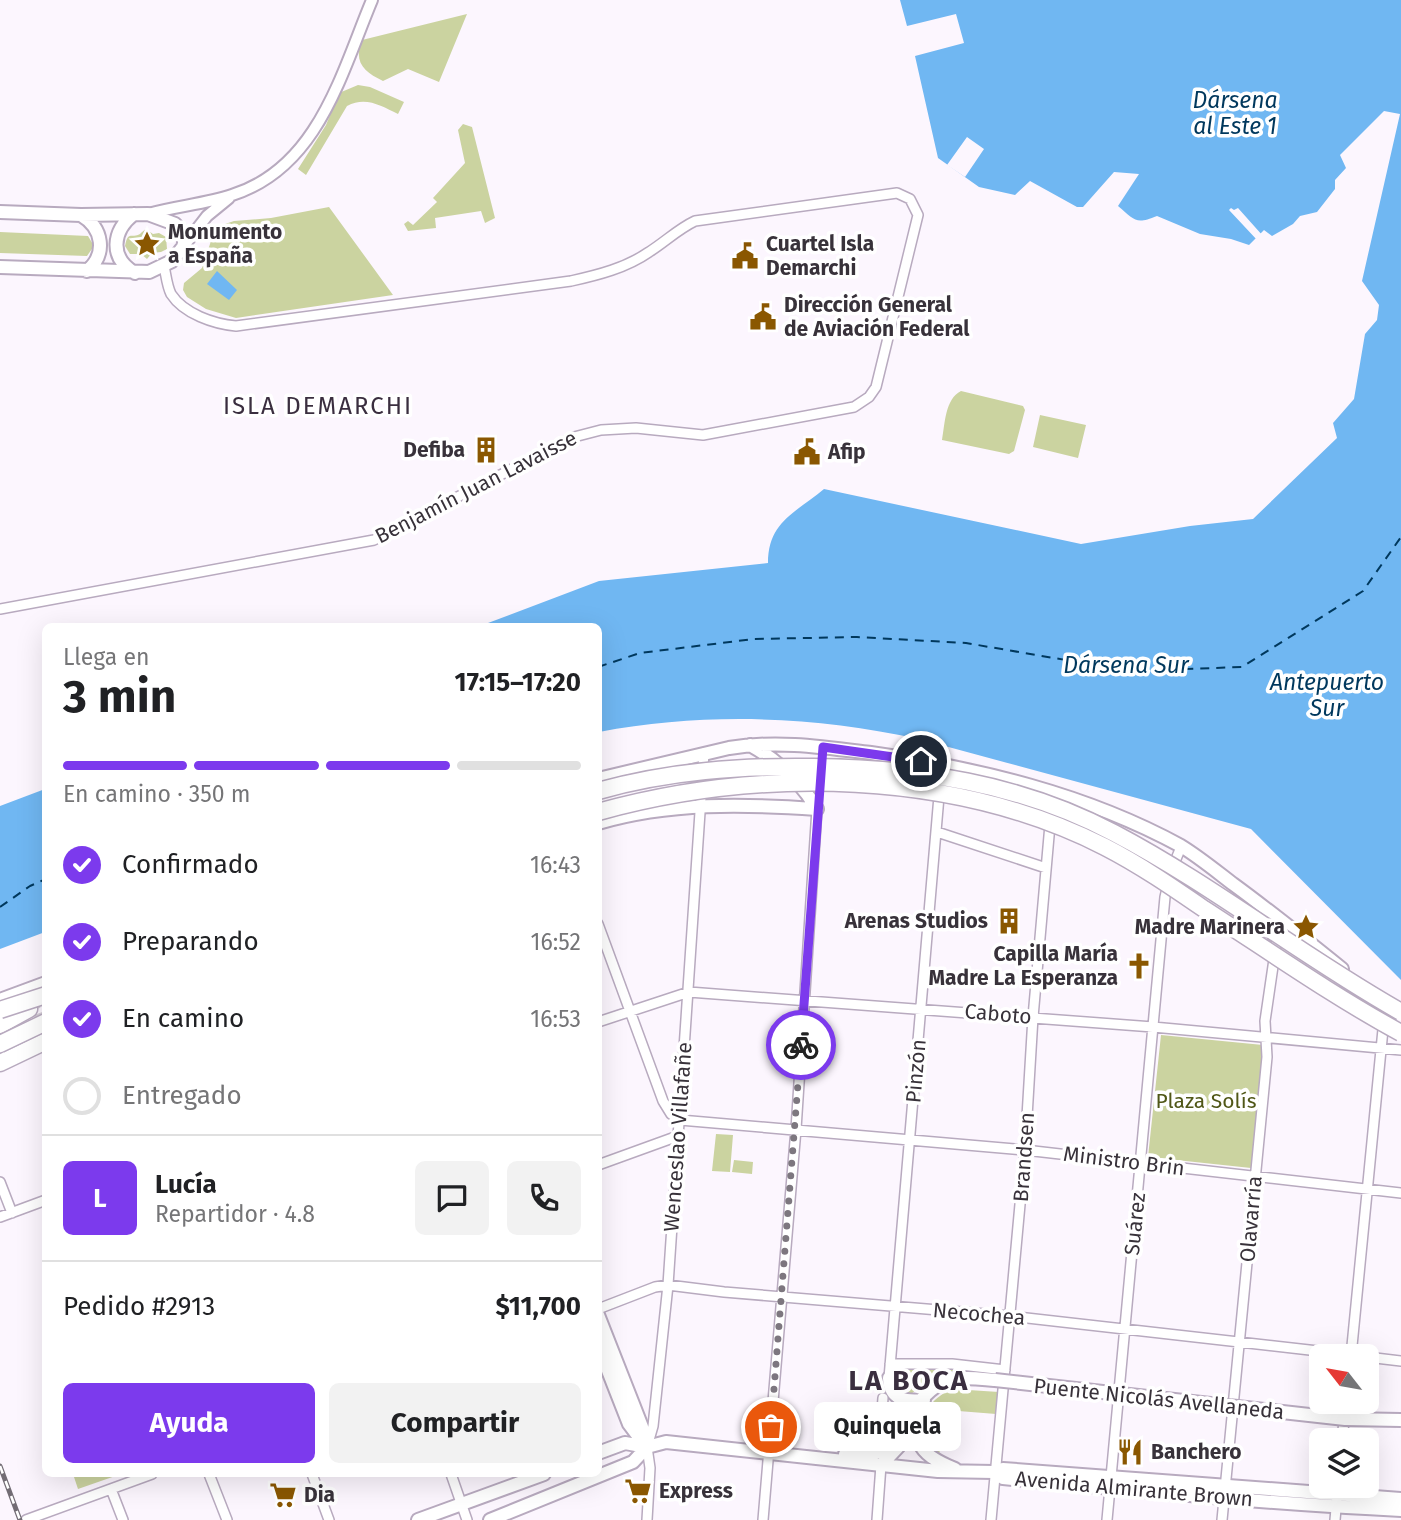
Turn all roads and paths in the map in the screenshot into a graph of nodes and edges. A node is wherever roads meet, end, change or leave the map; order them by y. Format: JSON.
{"nodes":[{"id":1,"x":372,"y":0,"type":"edge"},
{"id":2,"x":234,"y":194,"type":"junction"},
{"id":3,"x":0,"y":212,"type":"edge"},
{"id":4,"x":134,"y":214,"type":"junction"},
{"id":5,"x":148,"y":214,"type":"junction"},
{"id":6,"x":81,"y":215,"type":"junction"},
{"id":7,"x":183,"y":247,"type":"junction"},
{"id":8,"x":164,"y":266,"type":"junction"},
{"id":9,"x":0,"y":267,"type":"edge"},
{"id":10,"x":87,"y":271,"type":"junction"},
{"id":11,"x":135,"y":273,"type":"junction"},
{"id":12,"x":0,"y":609,"type":"edge"},
{"id":13,"x":749,"y":745,"type":"junction"},
{"id":14,"x":823,"y":747,"type":"junction"},
{"id":15,"x":704,"y":753,"type":"junction"},
{"id":16,"x":942,"y":765,"type":"junction"},
{"id":17,"x":602,"y":778,"type":"edge"},
{"id":18,"x":602,"y":790,"type":"edge"},
{"id":19,"x":1052,"y":799,"type":"junction"},
{"id":20,"x":702,"y":807,"type":"junction"},
{"id":21,"x":817,"y":809,"type":"junction"},
{"id":22,"x":602,"y":811,"type":"edge"},
{"id":23,"x":602,"y":822,"type":"edge"},
{"id":24,"x":937,"y":832,"type":"junction"},
{"id":25,"x":1181,"y":846,"type":"junction"},
{"id":26,"x":1046,"y":868,"type":"junction"},
{"id":27,"x":1171,"y":871,"type":"junction"},
{"id":28,"x":1280,"y":919,"type":"junction"},
{"id":29,"x":602,"y":935,"type":"edge"},
{"id":30,"x":1277,"y":940,"type":"junction"},
{"id":31,"x":42,"y":984,"type":"edge"},
{"id":32,"x":689,"y":992,"type":"junction"},
{"id":33,"x":42,"y":997,"type":"edge"},
{"id":34,"x":0,"y":1000,"type":"edge"},
{"id":35,"x":804,"y":1002,"type":"junction"},
{"id":36,"x":42,"y":1003,"type":"edge"},
{"id":37,"x":922,"y":1008,"type":"junction"},
{"id":38,"x":29,"y":1009,"type":"junction"},
{"id":39,"x":1385,"y":1009,"type":"junction"},
{"id":40,"x":0,"y":1010,"type":"edge"},
{"id":41,"x":630,"y":1011,"type":"junction"},
{"id":42,"x":1401,"y":1013,"type":"edge"},
{"id":43,"x":1032,"y":1017,"type":"junction"},
{"id":44,"x":0,"y":1019,"type":"edge"},
{"id":45,"x":602,"y":1021,"type":"edge"},
{"id":46,"x":42,"y":1024,"type":"edge"},
{"id":47,"x":0,"y":1025,"type":"edge"},
{"id":48,"x":1153,"y":1027,"type":"junction"},
{"id":49,"x":1401,"y":1031,"type":"edge"},
{"id":50,"x":1266,"y":1039,"type":"junction"},
{"id":51,"x":42,"y":1043,"type":"edge"},
{"id":52,"x":0,"y":1044,"type":"edge"},
{"id":53,"x":1381,"y":1049,"type":"junction"},
{"id":54,"x":1401,"y":1050,"type":"edge"},
{"id":55,"x":0,"y":1063,"type":"edge"},
{"id":56,"x":680,"y":1120,"type":"junction"},
{"id":57,"x":796,"y":1129,"type":"junction"},
{"id":58,"x":678,"y":1136,"type":"junction"},
{"id":59,"x":910,"y":1138,"type":"junction"},
{"id":60,"x":1025,"y":1150,"type":"junction"},
{"id":61,"x":602,"y":1164,"type":"edge"},
{"id":62,"x":1141,"y":1164,"type":"junction"},
{"id":63,"x":1255,"y":1175,"type":"junction"},
{"id":64,"x":0,"y":1182,"type":"edge"},
{"id":65,"x":1368,"y":1189,"type":"junction"},
{"id":66,"x":1401,"y":1193,"type":"edge"},
{"id":67,"x":42,"y":1202,"type":"edge"},
{"id":68,"x":12,"y":1213,"type":"junction"},
{"id":69,"x":0,"y":1217,"type":"edge"},
{"id":70,"x":668,"y":1285,"type":"junction"},
{"id":71,"x":782,"y":1297,"type":"junction"},
{"id":72,"x":602,"y":1307,"type":"edge"},
{"id":73,"x":895,"y":1307,"type":"junction"},
{"id":74,"x":1010,"y":1316,"type":"junction"},
{"id":75,"x":602,"y":1325,"type":"edge"},
{"id":76,"x":1125,"y":1330,"type":"junction"},
{"id":77,"x":1239,"y":1342,"type":"junction"},
{"id":78,"x":1352,"y":1344,"type":"edge"},
{"id":79,"x":1309,"y":1351,"type":"edge"},
{"id":80,"x":602,"y":1355,"type":"edge"},
{"id":81,"x":1379,"y":1359,"type":"edge"},
{"id":82,"x":1401,"y":1361,"type":"edge"},
{"id":83,"x":890,"y":1363,"type":"junction"},
{"id":84,"x":1005,"y":1370,"type":"junction"},
{"id":85,"x":889,"y":1378,"type":"joint"},
{"id":86,"x":883,"y":1398,"type":"dead end"},
{"id":87,"x":923,"y":1400,"type":"junction"},
{"id":88,"x":1401,"y":1420,"type":"edge"},
{"id":89,"x":647,"y":1447,"type":"junction"},
{"id":90,"x":879,"y":1450,"type":"junction"},
{"id":91,"x":602,"y":1452,"type":"edge"},
{"id":92,"x":768,"y":1453,"type":"junction"},
{"id":93,"x":825,"y":1457,"type":"junction"},
{"id":94,"x":881,"y":1465,"type":"junction"},
{"id":95,"x":959,"y":1470,"type":"junction"},
{"id":96,"x":994,"y":1472,"type":"junction"},
{"id":97,"x":602,"y":1475,"type":"edge"},
{"id":98,"x":144,"y":1477,"type":"edge"},
{"id":99,"x":210,"y":1477,"type":"edge"},
{"id":100,"x":313,"y":1477,"type":"edge"},
{"id":101,"x":452,"y":1477,"type":"edge"},
{"id":102,"x":536,"y":1477,"type":"edge"},
{"id":103,"x":596,"y":1477,"type":"edge"},
{"id":104,"x":1110,"y":1482,"type":"junction"},
{"id":105,"x":111,"y":1489,"type":"junction"},
{"id":106,"x":1225,"y":1492,"type":"junction"},
{"id":107,"x":1401,"y":1499,"type":"edge"},
{"id":108,"x":1336,"y":1502,"type":"edge"},
{"id":109,"x":462,"y":1504,"type":"junction"},
{"id":110,"x":1401,"y":1510,"type":"edge"},
{"id":111,"x":26,"y":1520,"type":"edge"},
{"id":112,"x":123,"y":1520,"type":"edge"},
{"id":113,"x":227,"y":1520,"type":"edge"},
{"id":114,"x":329,"y":1520,"type":"edge"},
{"id":115,"x":418,"y":1520,"type":"edge"},
{"id":116,"x":467,"y":1520,"type":"edge"},
{"id":117,"x":490,"y":1520,"type":"edge"},
{"id":118,"x":647,"y":1520,"type":"edge"},
{"id":119,"x":763,"y":1520,"type":"edge"},
{"id":120,"x":877,"y":1520,"type":"edge"},
{"id":121,"x":991,"y":1520,"type":"edge"},
{"id":122,"x":1107,"y":1520,"type":"edge"},
{"id":123,"x":1222,"y":1520,"type":"edge"}],
"edges":[{"from":1,"to":2,"type":"street"},
{"from":2,"to":5,"type":"street"},
{"from":2,"to":7,"type":"street"},
{"from":3,"to":6,"type":"main road"},
{"from":4,"to":5,"type":"main road"},
{"from":4,"to":6,"type":"main road"},
{"from":4,"to":11,"type":"main road"},
{"from":5,"to":7,"type":"main road"},
{"from":6,"to":10,"type":"main road"},
{"from":7,"to":8,"type":"main road"},
{"from":8,"to":11,"type":"main road"},
{"from":8,"to":12,"type":"street","name":"Benjamín Juan Lavaisse"},
{"from":9,"to":10,"type":"main road"},
{"from":10,"to":11,"type":"main road"},
{"from":13,"to":14,"type":"main road"},
{"from":13,"to":15,"type":"main road"},
{"from":13,"to":21,"type":"main road"},
{"from":14,"to":16,"type":"main road"},
{"from":14,"to":21,"type":"main road"},
{"from":15,"to":17,"type":"main road"},
{"from":15,"to":20,"type":"street","name":"Wenceslao Villafañe"},
{"from":16,"to":19,"type":"main road"},
{"from":16,"to":24,"type":"street","name":"Pinzón"},
{"from":18,"to":42,"type":"highway","bridge":true},
{"from":19,"to":25,"type":"main road"},
{"from":19,"to":26,"type":"street","name":"Brandsen"},
{"from":19,"to":27,"type":"main road"},
{"from":20,"to":21,"type":"main road"},
{"from":20,"to":23,"type":"main road"},
{"from":20,"to":32,"type":"street","name":"Wenceslao Villafañe"},
{"from":21,"to":35,"type":"street"},
{"from":22,"to":49,"type":"highway","bridge":true},
{"from":24,"to":26,"type":"street"},
{"from":24,"to":37,"type":"street","name":"Pinzón"},
{"from":25,"to":27,"type":"street","name":"Suárez"},
{"from":25,"to":28,"type":"main road"},
{"from":26,"to":43,"type":"street","name":"Brandsen"},
{"from":27,"to":30,"type":"main road"},
{"from":27,"to":48,"type":"street","name":"Suárez"},
{"from":28,"to":30,"type":"street","name":"Olavarría"},
{"from":28,"to":39,"type":"main road"},
{"from":29,"to":41,"type":"street"},
{"from":30,"to":39,"type":"main road"},
{"from":30,"to":50,"type":"street","name":"Olavarría"},
{"from":31,"to":34,"type":"main road"},
{"from":32,"to":35,"type":"street","name":"Caboto"},
{"from":32,"to":41,"type":"street","name":"Caboto"},
{"from":32,"to":56,"type":"street","name":"Wenceslao Villafañe"},
{"from":33,"to":40,"type":"highway","bridge":true},
{"from":35,"to":37,"type":"street","name":"Caboto"},
{"from":35,"to":57,"type":"street"},
{"from":36,"to":38,"type":"highway"},
{"from":37,"to":43,"type":"street","name":"Caboto"},
{"from":37,"to":59,"type":"street","name":"Pinzón"},
{"from":38,"to":44,"type":"highway"},
{"from":38,"to":47,"type":"highway"},
{"from":39,"to":49,"type":"main road"},
{"from":39,"to":53,"type":"street"},
{"from":41,"to":45,"type":"street","name":"Caboto"},
{"from":41,"to":56,"type":"street"},
{"from":43,"to":48,"type":"street","name":"Caboto"},
{"from":43,"to":60,"type":"street","name":"Brandsen"},
{"from":46,"to":52,"type":"highway","bridge":true},
{"from":48,"to":50,"type":"street","name":"Caboto"},
{"from":48,"to":62,"type":"street","name":"Suárez"},
{"from":50,"to":53,"type":"street","name":"Caboto"},
{"from":50,"to":63,"type":"street","name":"Olavarría"},
{"from":51,"to":55,"type":"highway"},
{"from":53,"to":54,"type":"street","name":"Caboto"},
{"from":53,"to":65,"type":"street"},
{"from":56,"to":57,"type":"street","name":"Ministro Brin"},
{"from":56,"to":58,"type":"street","name":"Wenceslao Villafañe"},
{"from":57,"to":59,"type":"street","name":"Ministro Brin"},
{"from":57,"to":71,"type":"street"},
{"from":58,"to":61,"type":"street"},
{"from":58,"to":70,"type":"street","name":"Wenceslao Villafañe"},
{"from":59,"to":60,"type":"street","name":"Ministro Brin"},
{"from":59,"to":73,"type":"street","name":"Pinzón"},
{"from":60,"to":62,"type":"street","name":"Ministro Brin"},
{"from":60,"to":74,"type":"street","name":"Brandsen"},
{"from":62,"to":63,"type":"street","name":"Ministro Brin"},
{"from":62,"to":76,"type":"street","name":"Suárez"},
{"from":63,"to":65,"type":"street","name":"Ministro Brin"},
{"from":63,"to":77,"type":"street","name":"Olavarría"},
{"from":64,"to":68,"type":"street"},
{"from":65,"to":66,"type":"street","name":"Ministro Brin"},
{"from":65,"to":78,"type":"street"},
{"from":67,"to":68,"type":"street"},
{"from":68,"to":69,"type":"street"},
{"from":70,"to":71,"type":"street","name":"Necochea"},
{"from":70,"to":72,"type":"street","name":"Necochea"},
{"from":70,"to":89,"type":"street","name":"Wenceslao Villafañe"},
{"from":71,"to":73,"type":"street","name":"Necochea"},
{"from":71,"to":92,"type":"street"},
{"from":73,"to":74,"type":"street","name":"Necochea"},
{"from":73,"to":83,"type":"street","name":"Pinzón"},
{"from":74,"to":76,"type":"street","name":"Necochea"},
{"from":74,"to":84,"type":"street","name":"Brandsen"},
{"from":75,"to":89,"type":"main road"},
{"from":76,"to":77,"type":"street","name":"Necochea"},
{"from":76,"to":104,"type":"street","name":"Suárez"},
{"from":77,"to":79,"type":"street","name":"Necochea"},
{"from":77,"to":106,"type":"street","name":"Olavarría"},
{"from":80,"to":89,"type":"main road"},
{"from":81,"to":82,"type":"street","name":"Necochea"},
{"from":83,"to":84,"type":"street"},
{"from":83,"to":85,"type":"street","name":"Pinzón"},
{"from":84,"to":96,"type":"street","name":"Brandsen"},
{"from":85,"to":87,"type":"main road"},
{"from":86,"to":90,"type":"street"},
{"from":87,"to":88,"type":"main road","name":"Puente Nicolás Avellaneda","bridge":true},
{"from":87,"to":90,"type":"main road","name":"Puente Nicolás Avellaneda"},
{"from":87,"to":94,"type":"main road","name":"Puente Nicolás Avellaneda"},
{"from":87,"to":95,"type":"main road"},
{"from":89,"to":91,"type":"main road","name":"Avenida Almirante Brown"},
{"from":89,"to":92,"type":"main road","name":"Avenida Almirante Brown"},
{"from":89,"to":97,"type":"main road"},
{"from":89,"to":118,"type":"street","name":"Wenceslao Villafañe"},
{"from":90,"to":93,"type":"main road","name":"Avenida Almirante Brown"},
{"from":92,"to":93,"type":"main road","name":"Avenida Almirante Brown"},
{"from":92,"to":119,"type":"street"},
{"from":93,"to":94,"type":"main road","name":"Avenida Almirante Brown"},
{"from":94,"to":95,"type":"main road","name":"Avenida Almirante Brown"},
{"from":94,"to":120,"type":"street"},
{"from":95,"to":96,"type":"main road","name":"Avenida Almirante Brown"},
{"from":96,"to":104,"type":"main road","name":"Avenida Almirante Brown"},
{"from":96,"to":121,"type":"street","name":"Brandsen"},
{"from":98,"to":105,"type":"street"},
{"from":99,"to":113,"type":"street"},
{"from":100,"to":114,"type":"street"},
{"from":101,"to":109,"type":"street"},
{"from":102,"to":109,"type":"main road"},
{"from":103,"to":117,"type":"main road"},
{"from":104,"to":106,"type":"main road","name":"Avenida Almirante Brown"},
{"from":104,"to":122,"type":"street","name":"Suárez"},
{"from":105,"to":111,"type":"street"},
{"from":105,"to":112,"type":"street"},
{"from":106,"to":108,"type":"main road","name":"Avenida Almirante Brown"},
{"from":106,"to":123,"type":"street","name":"Olavarría"},
{"from":107,"to":108,"type":"main road","name":"Avenida Almirante Brown"},
{"from":108,"to":110,"type":"main road","name":"Avenida Almirante Brown"},
{"from":109,"to":115,"type":"main road"},
{"from":109,"to":116,"type":"street"}]}
